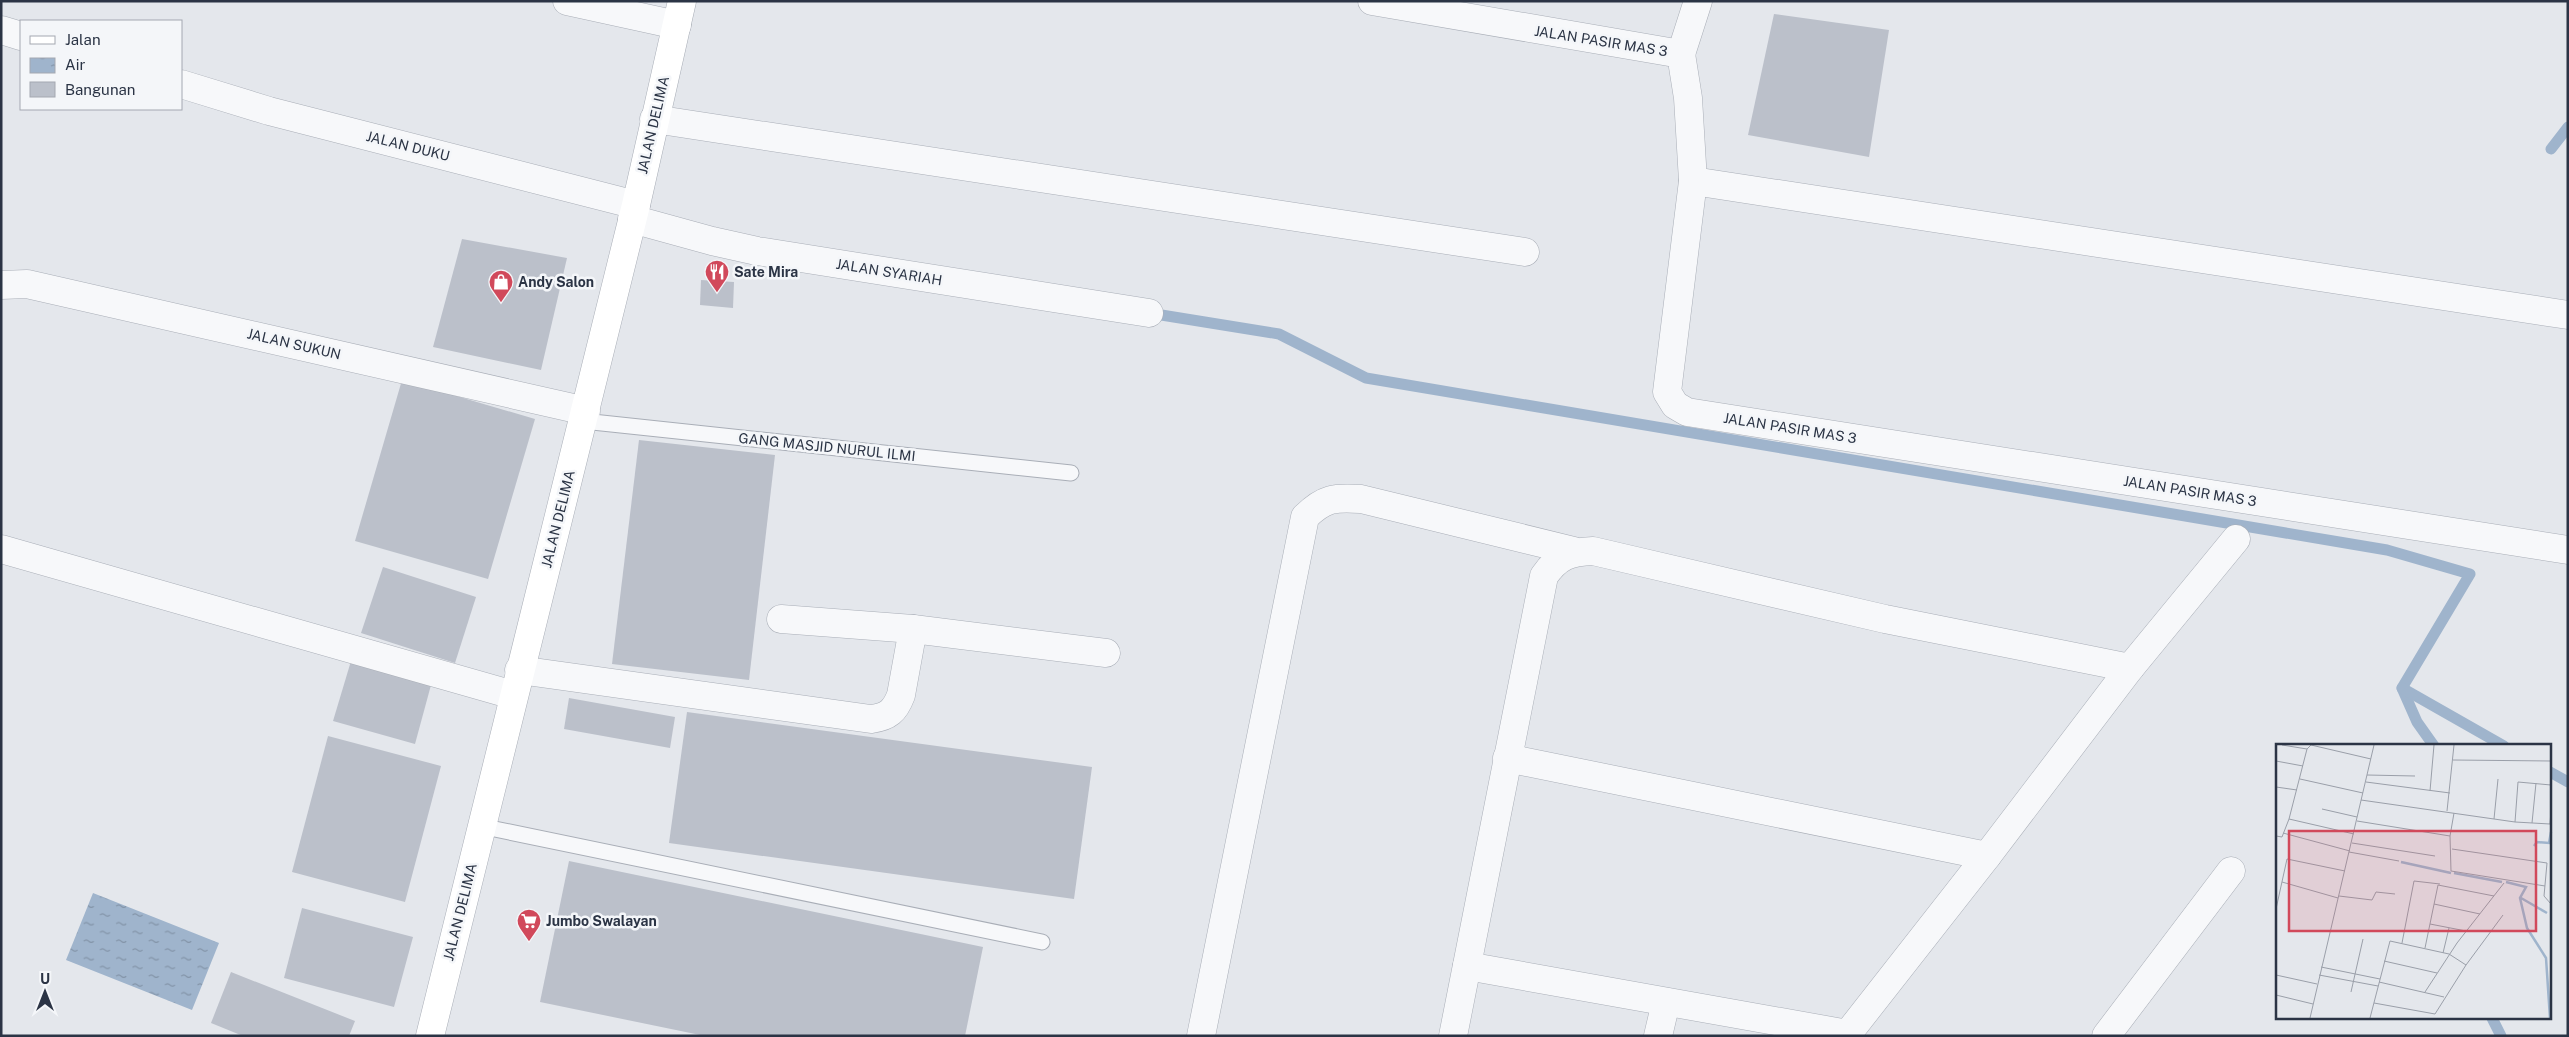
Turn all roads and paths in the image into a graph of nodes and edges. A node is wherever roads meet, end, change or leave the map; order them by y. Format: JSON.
{"nodes":[{"id":1,"x":567,"y":1,"type":"edge"},
{"id":2,"x":1372,"y":1,"type":"edge"},
{"id":3,"x":1698,"y":1,"type":"edge"},
{"id":4,"x":680,"y":13,"type":"edge"},
{"id":5,"x":1,"y":30,"type":"edge"},
{"id":6,"x":20,"y":36,"type":"edge"},
{"id":7,"x":1681,"y":54,"type":"junction"},
{"id":8,"x":182,"y":84,"type":"edge"},
{"id":9,"x":654,"y":120,"type":"junction"},
{"id":10,"x":1693,"y":181,"type":"junction"},
{"id":11,"x":634,"y":212,"type":"junction"},
{"id":12,"x":1525,"y":252,"type":"dead end"},
{"id":13,"x":1,"y":285,"type":"edge"},
{"id":14,"x":1149,"y":313,"type":"dead end"},
{"id":15,"x":2568,"y":315,"type":"edge"},
{"id":16,"x":584,"y":416,"type":"junction"},
{"id":17,"x":1071,"y":473,"type":"dead end"},
{"id":18,"x":2236,"y":539,"type":"dead end"},
{"id":19,"x":1,"y":549,"type":"edge"},
{"id":20,"x":2568,"y":550,"type":"edge"},
{"id":21,"x":1574,"y":551,"type":"junction"},
{"id":22,"x":781,"y":619,"type":"dead end"},
{"id":23,"x":912,"y":629,"type":"junction"},
{"id":24,"x":1106,"y":653,"type":"dead end"},
{"id":25,"x":2130,"y":668,"type":"junction"},
{"id":26,"x":516,"y":683,"type":"junction"},
{"id":27,"x":1508,"y":758,"type":"junction"},
{"id":28,"x":480,"y":826,"type":"junction"},
{"id":29,"x":1987,"y":856,"type":"junction"},
{"id":30,"x":2232,"y":871,"type":"dead end"},
{"id":31,"x":1042,"y":942,"type":"dead end"},
{"id":32,"x":1467,"y":966,"type":"junction"},
{"id":33,"x":1666,"y":1002,"type":"junction"},
{"id":34,"x":1847,"y":1035,"type":"edge"},
{"id":35,"x":430,"y":1036,"type":"edge"},
{"id":36,"x":1201,"y":1036,"type":"edge"},
{"id":37,"x":1453,"y":1036,"type":"edge"},
{"id":38,"x":1658,"y":1036,"type":"edge"},
{"id":39,"x":2106,"y":1036,"type":"edge"}],
"edges":[{"from":1,"to":4,"type":"street"},
{"from":2,"to":7,"type":"street","name":"JALAN PASIR MAS 3"},
{"from":3,"to":7,"type":"street"},
{"from":4,"to":9,"type":"main road","name":"JALAN DELIMA"},
{"from":5,"to":6,"type":"street"},
{"from":7,"to":10,"type":"street","name":"JALAN PASIR MAS 3"},
{"from":8,"to":11,"type":"street","name":"JALAN DUKU"},
{"from":9,"to":11,"type":"main road","name":"JALAN DELIMA"},
{"from":9,"to":12,"type":"street"},
{"from":10,"to":15,"type":"street"},
{"from":10,"to":20,"type":"street","name":"JALAN PASIR MAS 3"},
{"from":11,"to":14,"type":"street","name":"JALAN SYARIAH"},
{"from":11,"to":16,"type":"main road","name":"JALAN DELIMA"},
{"from":13,"to":16,"type":"street","name":"JALAN SUKUN"},
{"from":16,"to":17,"type":"lane","name":"GANG MASJID NURUL ILMI"},
{"from":16,"to":26,"type":"main road","name":"JALAN DELIMA"},
{"from":18,"to":25,"type":"street"},
{"from":19,"to":26,"type":"street"},
{"from":21,"to":25,"type":"street"},
{"from":21,"to":27,"type":"street"},
{"from":21,"to":36,"type":"street"},
{"from":22,"to":23,"type":"street"},
{"from":23,"to":24,"type":"street"},
{"from":23,"to":26,"type":"street"},
{"from":25,"to":29,"type":"street"},
{"from":26,"to":28,"type":"main road","name":"JALAN DELIMA"},
{"from":27,"to":29,"type":"street"},
{"from":27,"to":32,"type":"street"},
{"from":28,"to":31,"type":"lane"},
{"from":28,"to":35,"type":"main road","name":"JALAN DELIMA"},
{"from":29,"to":34,"type":"street"},
{"from":30,"to":39,"type":"street"},
{"from":32,"to":33,"type":"street"},
{"from":32,"to":37,"type":"street"},
{"from":33,"to":34,"type":"street"},
{"from":33,"to":38,"type":"street"}]}
